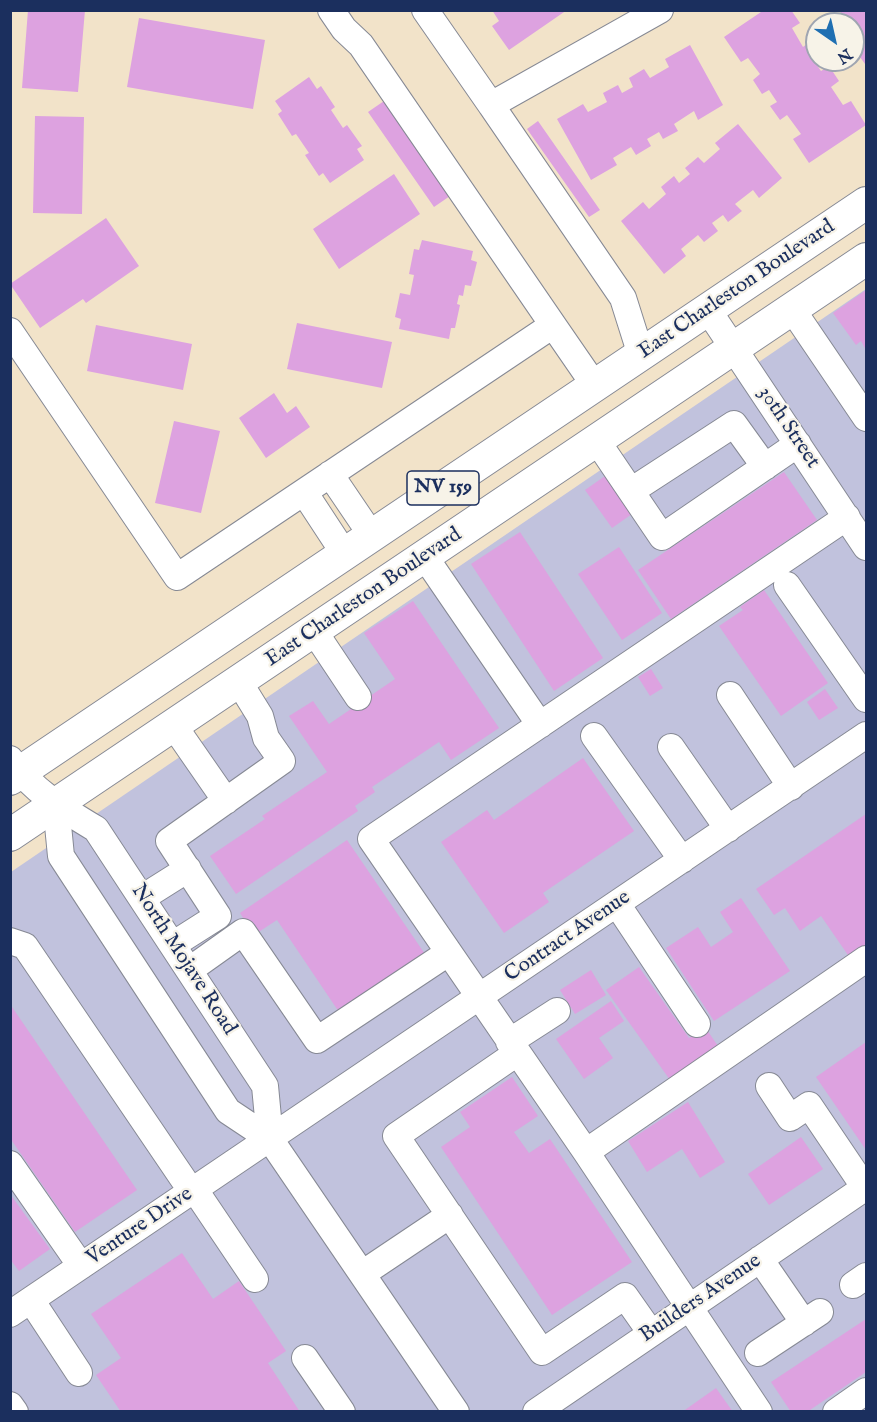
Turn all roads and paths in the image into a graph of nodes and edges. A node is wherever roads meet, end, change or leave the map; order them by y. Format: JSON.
{"nodes":[{"id":1,"x":331,"y":10,"type":"edge"},
{"id":2,"x":425,"y":10,"type":"edge"},
{"id":3,"x":643,"y":15,"type":"edge"},
{"id":4,"x":491,"y":105,"type":"junction"},
{"id":5,"x":867,"y":203,"type":"edge"},
{"id":6,"x":867,"y":259,"type":"edge"},
{"id":7,"x":792,"y":309,"type":"junction"},
{"id":8,"x":708,"y":310,"type":"junction"},
{"id":9,"x":553,"y":325,"type":"junction"},
{"id":10,"x":10,"y":331,"type":"edge"},
{"id":11,"x":735,"y":348,"type":"junction"},
{"id":12,"x":641,"y":355,"type":"junction"},
{"id":13,"x":595,"y":386,"type":"junction"},
{"id":14,"x":867,"y":418,"type":"edge"},
{"id":15,"x":597,"y":441,"type":"junction"},
{"id":16,"x":798,"y":444,"type":"junction"},
{"id":17,"x":765,"y":467,"type":"junction"},
{"id":18,"x":330,"y":474,"type":"junction"},
{"id":19,"x":631,"y":491,"type":"junction"},
{"id":20,"x":304,"y":492,"type":"junction"},
{"id":21,"x":847,"y":517,"type":"junction"},
{"id":22,"x":372,"y":536,"type":"junction"},
{"id":23,"x":865,"y":543,"type":"edge"},
{"id":24,"x":344,"y":553,"type":"junction"},
{"id":25,"x":425,"y":557,"type":"junction"},
{"id":26,"x":787,"y":585,"type":"dead end"},
{"id":27,"x":314,"y":631,"type":"junction"},
{"id":28,"x":239,"y":682,"type":"junction"},
{"id":29,"x":730,"y":695,"type":"dead end"},
{"id":30,"x":358,"y":697,"type":"dead end"},
{"id":31,"x":867,"y":699,"type":"edge"},
{"id":32,"x":540,"y":725,"type":"junction"},
{"id":33,"x":174,"y":726,"type":"junction"},
{"id":34,"x":867,"y":735,"type":"edge"},
{"id":35,"x":594,"y":736,"type":"dead end"},
{"id":36,"x":671,"y":747,"type":"dead end"},
{"id":37,"x":27,"y":780,"type":"edge"},
{"id":38,"x":791,"y":787,"type":"junction"},
{"id":39,"x":226,"y":801,"type":"junction"},
{"id":40,"x":728,"y":829,"type":"junction"},
{"id":41,"x":10,"y":835,"type":"edge"},
{"id":42,"x":682,"y":860,"type":"junction"},
{"id":43,"x":188,"y":868,"type":"junction"},
{"id":44,"x":142,"y":898,"type":"junction"},
{"id":45,"x":617,"y":904,"type":"junction"},
{"id":46,"x":10,"y":942,"type":"edge"},
{"id":47,"x":174,"y":944,"type":"junction"},
{"id":48,"x":448,"y":953,"type":"junction"},
{"id":49,"x":867,"y":959,"type":"edge"},
{"id":50,"x":191,"y":969,"type":"junction"},
{"id":51,"x":478,"y":998,"type":"junction"},
{"id":52,"x":557,"y":1011,"type":"dead end"},
{"id":53,"x":697,"y":1024,"type":"dead end"},
{"id":54,"x":513,"y":1048,"type":"junction"},
{"id":55,"x":769,"y":1086,"type":"dead end"},
{"id":56,"x":270,"y":1139,"type":"junction"},
{"id":57,"x":586,"y":1152,"type":"junction"},
{"id":58,"x":10,"y":1164,"type":"edge"},
{"id":59,"x":866,"y":1187,"type":"edge"},
{"id":60,"x":193,"y":1191,"type":"junction"},
{"id":61,"x":450,"y":1215,"type":"junction"},
{"id":62,"x":760,"y":1260,"type":"junction"},
{"id":63,"x":81,"y":1266,"type":"junction"},
{"id":64,"x":362,"y":1274,"type":"junction"},
{"id":65,"x":255,"y":1279,"type":"dead end"},
{"id":66,"x":21,"y":1307,"type":"edge"},
{"id":67,"x":689,"y":1308,"type":"junction"},
{"id":68,"x":651,"y":1334,"type":"junction"},
{"id":69,"x":758,"y":1353,"type":"dead end"},
{"id":70,"x":305,"y":1358,"type":"dead end"},
{"id":71,"x":79,"y":1373,"type":"dead end"},
{"id":72,"x":867,"y":1391,"type":"edge"},
{"id":73,"x":10,"y":1405,"type":"edge"},
{"id":74,"x":15,"y":1412,"type":"edge"},
{"id":75,"x":342,"y":1412,"type":"edge"},
{"id":76,"x":456,"y":1412,"type":"edge"},
{"id":77,"x":536,"y":1412,"type":"edge"},
{"id":78,"x":759,"y":1412,"type":"edge"},
{"id":79,"x":836,"y":1412,"type":"edge"}],
"edges":[{"from":1,"to":9,"type":"street"},
{"from":2,"to":4,"type":"street"},
{"from":3,"to":4,"type":"street"},
{"from":4,"to":12,"type":"street"},
{"from":5,"to":8,"type":"main road","name":"East Charleston Boulevard","number":"NV 159"},
{"from":6,"to":7,"type":"main road","name":"East Charleston Boulevard","number":"NV 159"},
{"from":7,"to":11,"type":"main road","name":"East Charleston Boulevard","number":"NV 159"},
{"from":7,"to":14,"type":"street"},
{"from":8,"to":11,"type":"street","name":"30th Street"},
{"from":8,"to":12,"type":"main road","name":"East Charleston Boulevard","number":"NV 159"},
{"from":9,"to":13,"type":"street"},
{"from":9,"to":18,"type":"street"},
{"from":10,"to":20,"type":"street"},
{"from":11,"to":15,"type":"main road","name":"East Charleston Boulevard","number":"NV 159"},
{"from":11,"to":16,"type":"street","name":"30th Street"},
{"from":12,"to":13,"type":"main road","name":"East Charleston Boulevard","number":"NV 159"},
{"from":13,"to":22,"type":"main road","name":"East Charleston Boulevard","number":"NV 159"},
{"from":15,"to":19,"type":"street"},
{"from":15,"to":25,"type":"main road","name":"East Charleston Boulevard","number":"NV 159"},
{"from":16,"to":17,"type":"street"},
{"from":16,"to":21,"type":"street","name":"30th Street"},
{"from":17,"to":19,"type":"street"},
{"from":17,"to":19,"type":"street"},
{"from":18,"to":20,"type":"street"},
{"from":18,"to":22,"type":"street"},
{"from":20,"to":24,"type":"street"},
{"from":21,"to":23,"type":"street","name":"30th Street"},
{"from":21,"to":32,"type":"street"},
{"from":22,"to":24,"type":"main road","name":"East Charleston Boulevard","number":"NV 159"},
{"from":24,"to":37,"type":"main road","name":"East Charleston Boulevard","number":"NV 159"},
{"from":25,"to":27,"type":"main road","name":"East Charleston Boulevard","number":"NV 159"},
{"from":25,"to":32,"type":"street"},
{"from":26,"to":31,"type":"street"},
{"from":27,"to":28,"type":"main road","name":"East Charleston Boulevard","number":"NV 159"},
{"from":27,"to":30,"type":"street"},
{"from":28,"to":33,"type":"main road","name":"East Charleston Boulevard","number":"NV 159"},
{"from":28,"to":39,"type":"street"},
{"from":29,"to":38,"type":"street"},
{"from":32,"to":48,"type":"street"},
{"from":33,"to":37,"type":"main road","name":"East Charleston Boulevard","number":"NV 159"},
{"from":33,"to":39,"type":"street"},
{"from":34,"to":38,"type":"street","name":"Contract Avenue"},
{"from":35,"to":42,"type":"street"},
{"from":36,"to":40,"type":"street"},
{"from":37,"to":41,"type":"main road","name":"East Charleston Boulevard","number":"NV 159"},
{"from":37,"to":44,"type":"street","name":"North Mojave Road"},
{"from":37,"to":56,"type":"street","name":"North Mojave Road"},
{"from":38,"to":40,"type":"street","name":"Contract Avenue"},
{"from":39,"to":43,"type":"street"},
{"from":40,"to":42,"type":"street","name":"Contract Avenue"},
{"from":42,"to":45,"type":"street","name":"Contract Avenue"},
{"from":43,"to":44,"type":"street"},
{"from":43,"to":47,"type":"street"},
{"from":44,"to":47,"type":"street","name":"North Mojave Road"},
{"from":45,"to":51,"type":"street","name":"Contract Avenue"},
{"from":45,"to":53,"type":"street"},
{"from":46,"to":60,"type":"street"},
{"from":47,"to":50,"type":"street","name":"North Mojave Road"},
{"from":48,"to":50,"type":"street"},
{"from":48,"to":51,"type":"street"},
{"from":49,"to":57,"type":"street"},
{"from":50,"to":56,"type":"street","name":"North Mojave Road"},
{"from":51,"to":54,"type":"street"},
{"from":51,"to":56,"type":"street","name":"Contract Avenue"},
{"from":52,"to":54,"type":"street"},
{"from":54,"to":57,"type":"street"},
{"from":54,"to":61,"type":"street"},
{"from":55,"to":59,"type":"street"},
{"from":56,"to":60,"type":"street","name":"Venture Drive"},
{"from":56,"to":64,"type":"street","name":"North Mojave Road"},
{"from":57,"to":67,"type":"street"},
{"from":58,"to":63,"type":"street"},
{"from":59,"to":62,"type":"street","name":"Builders Avenue"},
{"from":60,"to":63,"type":"street","name":"Venture Drive"},
{"from":60,"to":65,"type":"street"},
{"from":61,"to":64,"type":"street"},
{"from":61,"to":68,"type":"street"},
{"from":62,"to":67,"type":"street","name":"Builders Avenue"},
{"from":62,"to":69,"type":"street"},
{"from":63,"to":66,"type":"street","name":"Venture Drive"},
{"from":64,"to":76,"type":"street","name":"North Mojave Road"},
{"from":66,"to":71,"type":"street"},
{"from":67,"to":68,"type":"street","name":"Builders Avenue"},
{"from":67,"to":78,"type":"street"},
{"from":68,"to":77,"type":"street","name":"Builders Avenue"},
{"from":70,"to":75,"type":"street"},
{"from":72,"to":79,"type":"street"},
{"from":73,"to":74,"type":"street"}]}
